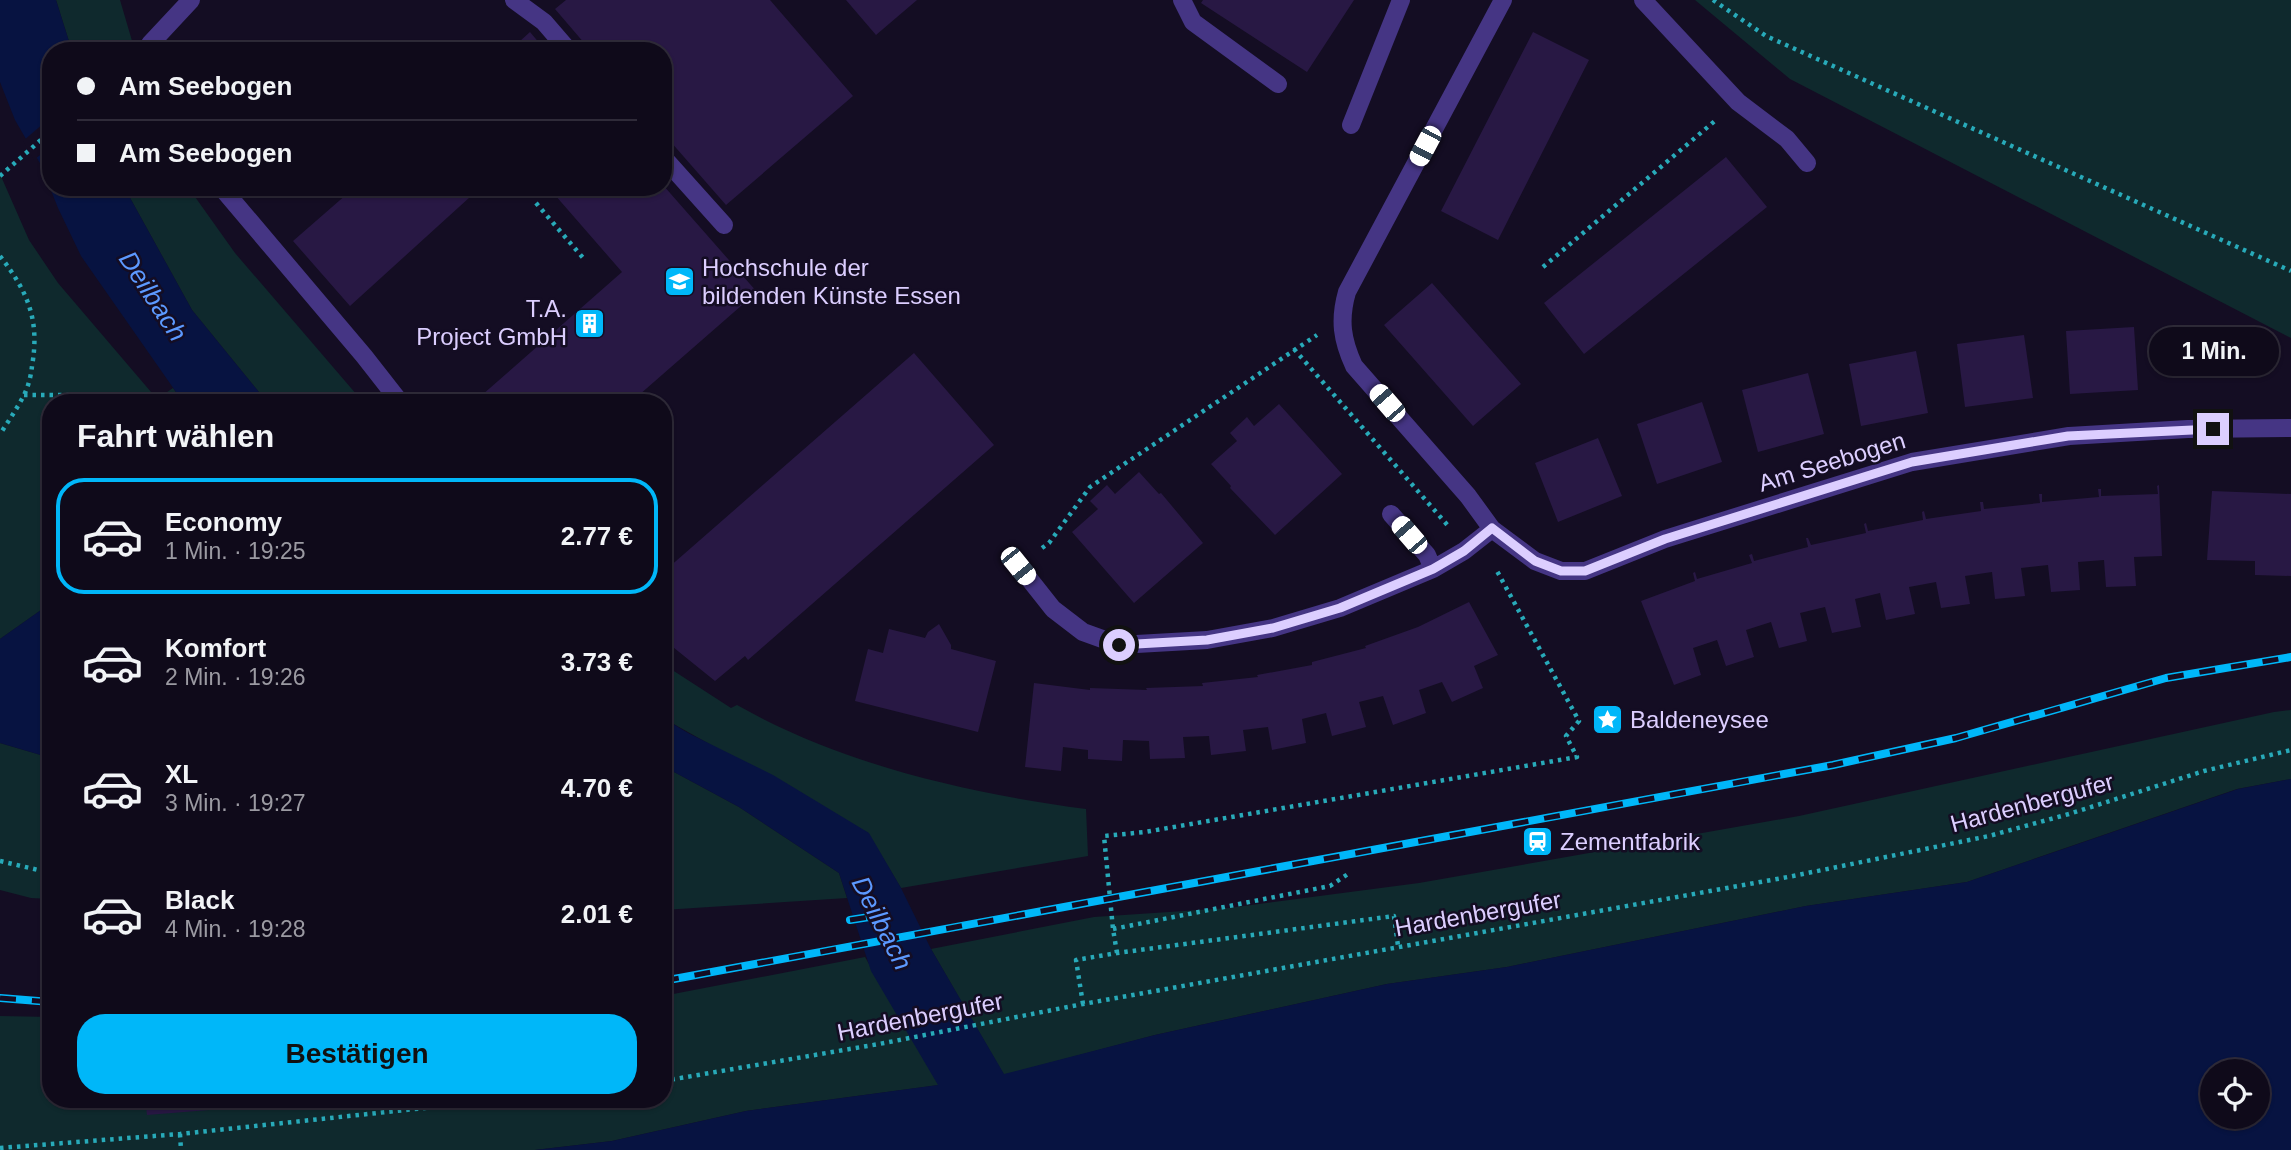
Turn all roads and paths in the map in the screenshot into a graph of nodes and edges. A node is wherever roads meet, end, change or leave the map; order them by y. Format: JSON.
{"nodes":[{"id":1,"x":191,"y":0,"type":"edge"},
{"id":2,"x":514,"y":0,"type":"edge"},
{"id":3,"x":1182,"y":0,"type":"edge"},
{"id":4,"x":1401,"y":0,"type":"edge"},
{"id":5,"x":1503,"y":0,"type":"edge"},
{"id":6,"x":1643,"y":0,"type":"edge"},
{"id":7,"x":1713,"y":0,"type":"edge"},
{"id":8,"x":155,"y":42,"type":"edge"},
{"id":9,"x":561,"y":42,"type":"edge"},
{"id":10,"x":1278,"y":84,"type":"dead end"},
{"id":11,"x":1738,"y":102,"type":"junction"},
{"id":12,"x":1351,"y":125,"type":"dead end"},
{"id":13,"x":42,"y":139,"type":"edge"},
{"id":14,"x":1807,"y":163,"type":"dead end"},
{"id":15,"x":672,"y":167,"type":"edge"},
{"id":16,"x":0,"y":176,"type":"edge"},
{"id":17,"x":229,"y":196,"type":"edge"},
{"id":18,"x":536,"y":203,"type":"dead end"},
{"id":19,"x":724,"y":225,"type":"dead end"},
{"id":20,"x":0,"y":256,"type":"edge"},
{"id":21,"x":584,"y":260,"type":"dead end"},
{"id":22,"x":1543,"y":267,"type":"dead end"},
{"id":23,"x":2291,"y":271,"type":"edge"},
{"id":24,"x":1313,"y":337,"type":"dead end"},
{"id":25,"x":1294,"y":349,"type":"junction"},
{"id":26,"x":394,"y":394,"type":"edge"},
{"id":27,"x":24,"y":395,"type":"junction"},
{"id":28,"x":42,"y":395,"type":"edge"},
{"id":29,"x":2291,"y":428,"type":"edge"},
{"id":30,"x":0,"y":434,"type":"edge"},
{"id":31,"x":1391,"y":514,"type":"dead end"},
{"id":32,"x":1492,"y":528,"type":"junction"},
{"id":33,"x":1464,"y":551,"type":"junction"},
{"id":34,"x":1018,"y":566,"type":"joint"},
{"id":35,"x":1433,"y":569,"type":"junction"},
{"id":36,"x":2291,"y":750,"type":"edge"},
{"id":37,"x":0,"y":861,"type":"edge"},
{"id":38,"x":42,"y":871,"type":"edge"},
{"id":39,"x":1351,"y":872,"type":"dead end"},
{"id":40,"x":1113,"y":929,"type":"junction"},
{"id":41,"x":1398,"y":946,"type":"junction"},
{"id":42,"x":1118,"y":953,"type":"junction"},
{"id":43,"x":1083,"y":1004,"type":"junction"},
{"id":44,"x":672,"y":1079,"type":"edge"},
{"id":45,"x":422,"y":1108,"type":"edge"},
{"id":46,"x":180,"y":1133,"type":"junction"},
{"id":47,"x":0,"y":1149,"type":"edge"},
{"id":48,"x":181,"y":1150,"type":"edge"}],
"edges":[{"from":1,"to":8,"type":"street"},
{"from":2,"to":9,"type":"street"},
{"from":3,"to":10,"type":"street"},
{"from":4,"to":12,"type":"street"},
{"from":5,"to":32,"type":"street","name":"Am Seebogen"},
{"from":6,"to":11,"type":"street"},
{"from":7,"to":23,"type":"path"},
{"from":11,"to":14,"type":"street"},
{"from":11,"to":22,"type":"path"},
{"from":13,"to":16,"type":"path"},
{"from":15,"to":19,"type":"street"},
{"from":17,"to":26,"type":"street"},
{"from":18,"to":21,"type":"path"},
{"from":20,"to":27,"type":"path"},
{"from":24,"to":25,"type":"path"},
{"from":25,"to":33,"type":"path"},
{"from":25,"to":34,"type":"path"},
{"from":27,"to":28,"type":"path"},
{"from":27,"to":30,"type":"path"},
{"from":29,"to":32,"type":"street","name":"Am Seebogen"},
{"from":31,"to":35,"type":"street"},
{"from":32,"to":33,"type":"street"},
{"from":32,"to":40,"type":"path"},
{"from":33,"to":35,"type":"street"},
{"from":34,"to":35,"type":"street"},
{"from":36,"to":41,"type":"path","name":"Hardenbergufer"},
{"from":37,"to":38,"type":"path"},
{"from":39,"to":40,"type":"path"},
{"from":40,"to":42,"type":"path"},
{"from":41,"to":42,"type":"path"},
{"from":41,"to":43,"type":"path","name":"Hardenbergufer"},
{"from":42,"to":43,"type":"path"},
{"from":43,"to":44,"type":"path","name":"Hardenbergufer"},
{"from":45,"to":46,"type":"path"},
{"from":46,"to":47,"type":"path"},
{"from":46,"to":48,"type":"path"}]}
